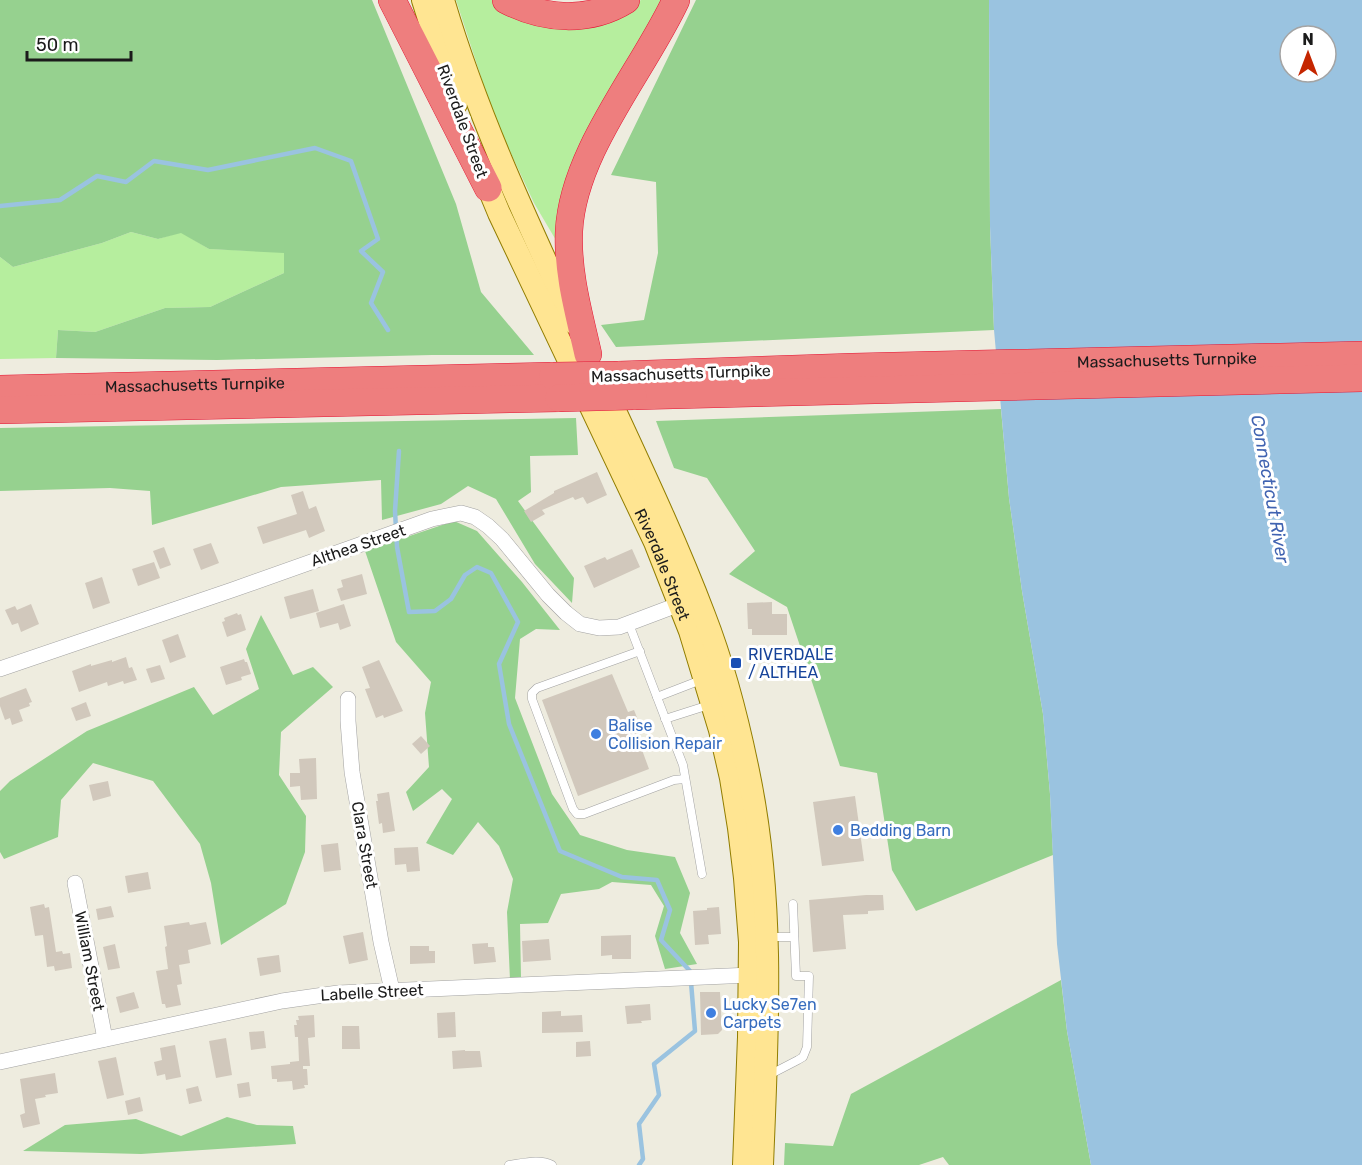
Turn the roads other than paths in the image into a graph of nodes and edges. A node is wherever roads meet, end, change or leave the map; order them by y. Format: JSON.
{"nodes":[{"id":1,"x":392,"y":0,"type":"edge"},
{"id":2,"x":423,"y":0,"type":"edge"},
{"id":3,"x":443,"y":0,"type":"edge"},
{"id":4,"x":506,"y":0,"type":"edge"},
{"id":5,"x":626,"y":0,"type":"edge"},
{"id":6,"x":676,"y":0,"type":"edge"},
{"id":7,"x":488,"y":188,"type":"junction"},
{"id":8,"x":588,"y":354,"type":"junction"},
{"id":9,"x":1362,"y":355,"type":"edge"},
{"id":10,"x":853,"y":378,"type":"junction"},
{"id":11,"x":1362,"y":378,"type":"edge"},
{"id":12,"x":556,"y":387,"type":"junction"},
{"id":13,"x":0,"y":389,"type":"edge"},
{"id":14,"x":0,"y":410,"type":"edge"},
{"id":15,"x":689,"y":601,"type":"junction"},
{"id":16,"x":629,"y":624,"type":"junction"},
{"id":17,"x":640,"y":651,"type":"junction"},
{"id":18,"x":0,"y":669,"type":"edge"},
{"id":19,"x":705,"y":678,"type":"junction"},
{"id":20,"x":657,"y":697,"type":"junction"},
{"id":21,"x":348,"y":699,"type":"dead end"},
{"id":22,"x":713,"y":704,"type":"junction"},
{"id":23,"x":665,"y":719,"type":"junction"},
{"id":24,"x":685,"y":779,"type":"junction"},
{"id":25,"x":702,"y":874,"type":"dead end"},
{"id":26,"x":75,"y":884,"type":"dead end"},
{"id":27,"x":793,"y":904,"type":"dead end"},
{"id":28,"x":767,"y":937,"type":"junction"},
{"id":29,"x":794,"y":937,"type":"junction"},
{"id":30,"x":760,"y":975,"type":"junction"},
{"id":31,"x":392,"y":990,"type":"junction"},
{"id":32,"x":105,"y":1039,"type":"junction"},
{"id":33,"x":0,"y":1062,"type":"edge"},
{"id":34,"x":766,"y":1077,"type":"junction"},
{"id":35,"x":509,"y":1165,"type":"edge"},
{"id":36,"x":552,"y":1165,"type":"edge"},
{"id":37,"x":744,"y":1165,"type":"edge"},
{"id":38,"x":762,"y":1165,"type":"edge"}],
"edges":[{"from":1,"to":7,"type":"highway"},
{"from":2,"to":7,"type":"main road","name":"Riverdale Street"},
{"from":3,"to":8,"type":"main road","name":"Riverdale Street"},
{"from":4,"to":5,"type":"highway"},
{"from":6,"to":8,"type":"highway"},
{"from":7,"to":15,"type":"main road","name":"Riverdale Street"},
{"from":8,"to":15,"type":"main road","name":"Riverdale Street"},
{"from":9,"to":10,"type":"highway","name":"Massachusetts Turnpike"},
{"from":10,"to":11,"type":"highway","name":"Massachusetts Turnpike"},
{"from":10,"to":12,"type":"highway","name":"Massachusetts Turnpike","bridge":true},
{"from":12,"to":13,"type":"highway","name":"Massachusetts Turnpike"},
{"from":12,"to":14,"type":"highway","name":"Massachusetts Turnpike"},
{"from":15,"to":16,"type":"street","name":"Althea Street"},
{"from":15,"to":19,"type":"main road","name":"Riverdale Street"},
{"from":15,"to":28,"type":"main road","name":"Riverdale Street"},
{"from":16,"to":17,"type":"lane"},
{"from":16,"to":18,"type":"street","name":"Althea Street"},
{"from":17,"to":20,"type":"lane"},
{"from":17,"to":24,"type":"lane"},
{"from":19,"to":20,"type":"lane"},
{"from":19,"to":22,"type":"main road","name":"Riverdale Street"},
{"from":20,"to":23,"type":"lane"},
{"from":21,"to":31,"type":"street","name":"Clara Street"},
{"from":22,"to":23,"type":"lane"},
{"from":22,"to":30,"type":"main road","name":"Riverdale Street"},
{"from":23,"to":24,"type":"lane"},
{"from":24,"to":25,"type":"lane"},
{"from":26,"to":32,"type":"street","name":"William Street"},
{"from":27,"to":29,"type":"lane"},
{"from":28,"to":29,"type":"lane"},
{"from":28,"to":30,"type":"main road","name":"Riverdale Street"},
{"from":29,"to":34,"type":"lane"},
{"from":30,"to":31,"type":"street","name":"Labelle Street"},
{"from":30,"to":34,"type":"main road","name":"Riverdale Street"},
{"from":30,"to":37,"type":"main road","name":"Riverdale Street"},
{"from":31,"to":32,"type":"street","name":"Labelle Street"},
{"from":32,"to":33,"type":"street","name":"Labelle Street"},
{"from":34,"to":38,"type":"main road","name":"Riverdale Street"},
{"from":35,"to":36,"type":"lane"}]}
